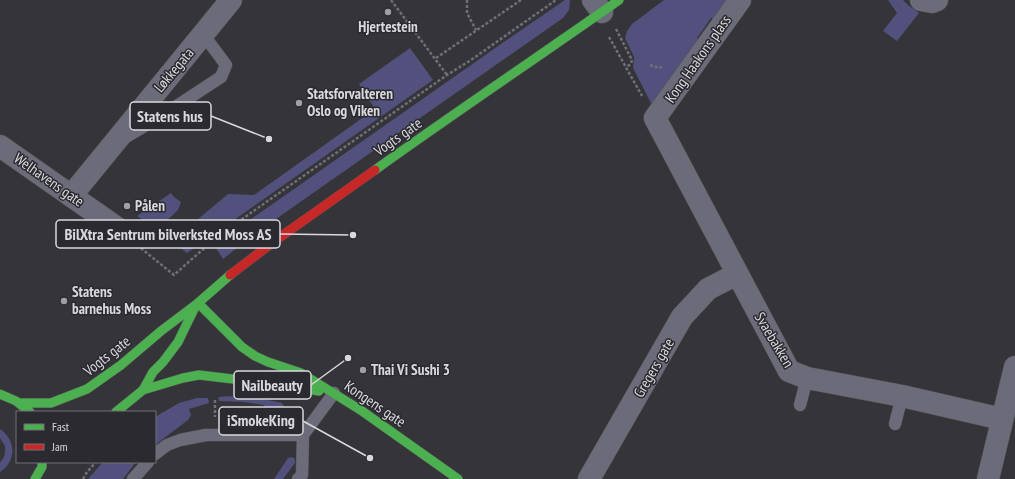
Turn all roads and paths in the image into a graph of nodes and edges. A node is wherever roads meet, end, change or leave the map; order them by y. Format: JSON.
{"nodes":[{"id":1,"x":231,"y":0,"type":"edge"},
{"id":2,"x":391,"y":0,"type":"edge"},
{"id":3,"x":467,"y":0,"type":"edge"},
{"id":4,"x":521,"y":0,"type":"edge"},
{"id":5,"x":556,"y":0,"type":"edge"},
{"id":6,"x":740,"y":0,"type":"edge"},
{"id":7,"x":921,"y":0,"type":"edge"},
{"id":8,"x":937,"y":0,"type":"edge"},
{"id":9,"x":608,"y":10,"type":"edge"},
{"id":10,"x":476,"y":30,"type":"junction"},
{"id":11,"x":203,"y":34,"type":"junction"},
{"id":12,"x":609,"y":37,"type":"dead end"},
{"id":13,"x":436,"y":58,"type":"junction"},
{"id":14,"x":626,"y":67,"type":"junction"},
{"id":15,"x":447,"y":75,"type":"junction"},
{"id":16,"x":655,"y":118,"type":"junction"},
{"id":17,"x":0,"y":146,"type":"edge"},
{"id":18,"x":110,"y":147,"type":"junction"},
{"id":19,"x":71,"y":196,"type":"junction"},
{"id":20,"x":120,"y":230,"type":"joint"},
{"id":21,"x":736,"y":274,"type":"junction"},
{"id":22,"x":198,"y":303,"type":"junction"},
{"id":23,"x":1015,"y":367,"type":"edge"},
{"id":24,"x":806,"y":378,"type":"junction"},
{"id":25,"x":143,"y":390,"type":"junction"},
{"id":26,"x":334,"y":393,"type":"junction"},
{"id":27,"x":0,"y":394,"type":"edge"},
{"id":28,"x":902,"y":396,"type":"junction"},
{"id":29,"x":215,"y":397,"type":"dead end"},
{"id":30,"x":20,"y":403,"type":"junction"},
{"id":31,"x":800,"y":405,"type":"dead end"},
{"id":32,"x":29,"y":411,"type":"edge"},
{"id":33,"x":117,"y":411,"type":"edge"},
{"id":34,"x":1002,"y":419,"type":"junction"},
{"id":35,"x":895,"y":424,"type":"dead end"},
{"id":36,"x":217,"y":434,"type":"junction"},
{"id":37,"x":303,"y":435,"type":"junction"},
{"id":38,"x":156,"y":453,"type":"edge"},
{"id":39,"x":95,"y":463,"type":"edge"},
{"id":40,"x":147,"y":463,"type":"edge"},
{"id":41,"x":44,"y":464,"type":"edge"},
{"id":42,"x":35,"y":479,"type":"edge"},
{"id":43,"x":82,"y":479,"type":"edge"},
{"id":44,"x":133,"y":479,"type":"edge"},
{"id":45,"x":298,"y":479,"type":"edge"},
{"id":46,"x":458,"y":479,"type":"edge"},
{"id":47,"x":589,"y":479,"type":"edge"},
{"id":48,"x":988,"y":479,"type":"edge"}],
"edges":[{"from":1,"to":11,"type":"street","name":"Løkkegata"},
{"from":2,"to":13,"type":"path"},
{"from":3,"to":10,"type":"path"},
{"from":4,"to":10,"type":"path"},
{"from":5,"to":15,"type":"path"},
{"from":6,"to":16,"type":"street","name":"Kong Haakons plass"},
{"from":7,"to":8,"type":"street"},
{"from":9,"to":14,"type":"path"},
{"from":9,"to":22,"type":"main road","name":"Vogts gate"},
{"from":10,"to":13,"type":"path"},
{"from":11,"to":18,"type":"street","name":"Løkkegata"},
{"from":11,"to":18,"type":"lane"},
{"from":12,"to":14,"type":"path"},
{"from":13,"to":15,"type":"path"},
{"from":14,"to":16,"type":"path"},
{"from":15,"to":20,"type":"path"},
{"from":16,"to":21,"type":"street","name":"Svaebakken"},
{"from":17,"to":19,"type":"street","name":"Welhavens gate"},
{"from":18,"to":19,"type":"street","name":"Løkkegata"},
{"from":19,"to":20,"type":"street","name":"Welhavens gate"},
{"from":21,"to":24,"type":"street","name":"Svaebakken"},
{"from":21,"to":47,"type":"street","name":"Gregers gate"},
{"from":22,"to":25,"type":"main road","name":"Vogts gate"},
{"from":22,"to":26,"type":"main road","name":"Kongens gate"},
{"from":22,"to":30,"type":"main road","name":"Vogts gate"},
{"from":23,"to":34,"type":"street"},
{"from":24,"to":28,"type":"street","name":"Svaebakken"},
{"from":24,"to":31,"type":"lane"},
{"from":25,"to":26,"type":"main road"},
{"from":25,"to":33,"type":"main road","name":"Vogts gate"},
{"from":26,"to":37,"type":"lane"},
{"from":26,"to":46,"type":"main road","name":"Kongens gate"},
{"from":27,"to":30,"type":"main road"},
{"from":28,"to":34,"type":"street","name":"Svaebakken"},
{"from":28,"to":35,"type":"lane"},
{"from":29,"to":36,"type":"path"},
{"from":30,"to":32,"type":"main road"},
{"from":34,"to":48,"type":"street"},
{"from":36,"to":37,"type":"lane"},
{"from":36,"to":38,"type":"lane"},
{"from":37,"to":45,"type":"lane"},
{"from":39,"to":43,"type":"path"},
{"from":40,"to":44,"type":"lane"},
{"from":41,"to":42,"type":"main road"}]}
